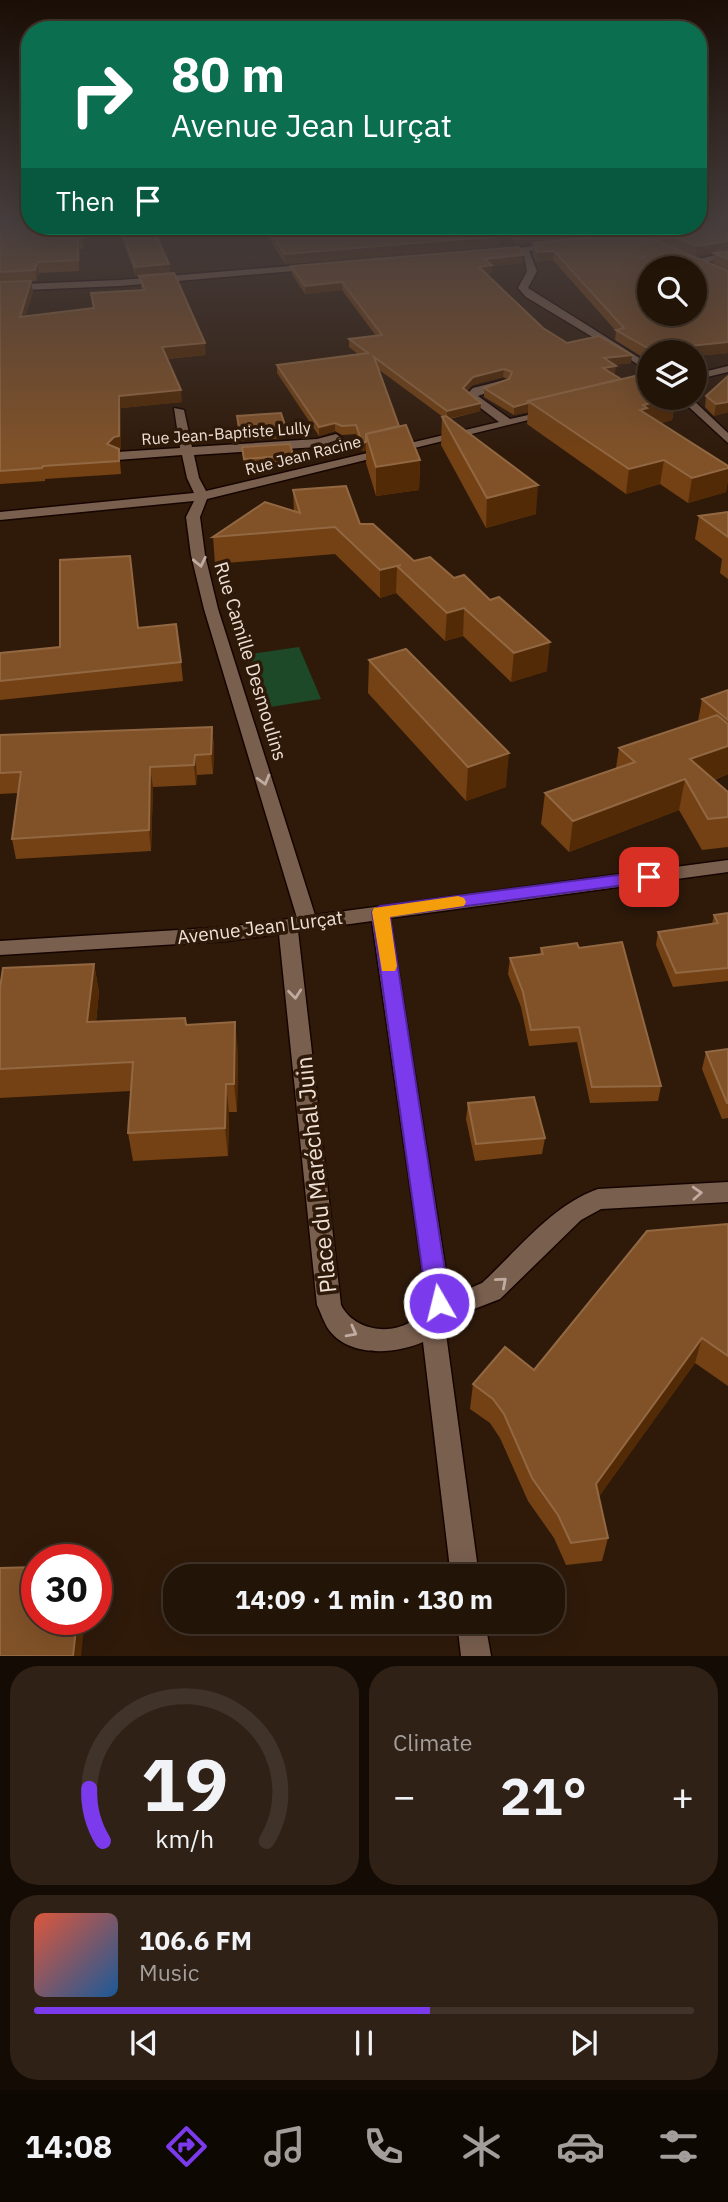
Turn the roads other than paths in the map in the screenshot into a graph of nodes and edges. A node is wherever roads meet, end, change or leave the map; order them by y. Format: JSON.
{"nodes":[{"id":1,"x":540,"y":301,"type":"edge"},
{"id":2,"x":637,"y":361,"type":"edge"},
{"id":3,"x":728,"y":369,"type":"edge"},
{"id":4,"x":707,"y":374,"type":"edge"},
{"id":5,"x":504,"y":383,"type":"edge"},
{"id":6,"x":178,"y":410,"type":"dead end"},
{"id":7,"x":697,"y":410,"type":"edge"},
{"id":8,"x":558,"y":411,"type":"edge"},
{"id":9,"x":508,"y":423,"type":"junction"},
{"id":10,"x":337,"y":438,"type":"dead end"},
{"id":11,"x":728,"y":439,"type":"edge"},
{"id":12,"x":186,"y":451,"type":"junction"},
{"id":13,"x":117,"y":456,"type":"edge"},
{"id":14,"x":202,"y":496,"type":"junction"},
{"id":15,"x":0,"y":516,"type":"edge"},
{"id":16,"x":728,"y":866,"type":"edge"},
{"id":17,"x":380,"y":912,"type":"junction"},
{"id":18,"x":298,"y":924,"type":"junction"},
{"id":19,"x":0,"y":948,"type":"edge"},
{"id":20,"x":728,"y":1192,"type":"edge"},
{"id":21,"x":436,"y":1312,"type":"junction"},
{"id":22,"x":464,"y":1564,"type":"edge"},
{"id":23,"x":473,"y":1634,"type":"edge"},
{"id":24,"x":476,"y":1656,"type":"edge"}],
"edges":[{"from":1,"to":2,"type":"street"},
{"from":3,"to":4,"type":"street"},
{"from":5,"to":9,"type":"street"},
{"from":6,"to":12,"type":"street"},
{"from":7,"to":11,"type":"street"},
{"from":8,"to":9,"type":"street","name":"Rue Jean Racine"},
{"from":9,"to":14,"type":"street","name":"Rue Jean Racine"},
{"from":10,"to":12,"type":"street","name":"Rue Jean-Baptiste Lully"},
{"from":12,"to":13,"type":"street","name":"Rue Jean-Baptiste Lully"},
{"from":12,"to":14,"type":"street"},
{"from":14,"to":15,"type":"street","name":"Rue Jean Racine"},
{"from":14,"to":18,"type":"street","name":"Rue Camille Desmoulins","one_way":true},
{"from":16,"to":17,"type":"street","name":"Avenue Jean Lurçat"},
{"from":17,"to":18,"type":"street","name":"Avenue Jean Lurçat"},
{"from":17,"to":21,"type":"street"},
{"from":18,"to":19,"type":"street","name":"Avenue Jean Lurçat"},
{"from":18,"to":21,"type":"street","name":"Place du Maréchal Juin","one_way":true},
{"from":21,"to":20,"type":"street","name":"Place du Maréchal Juin","one_way":true},
{"from":21,"to":22,"type":"street"},
{"from":23,"to":24,"type":"street"}]}
